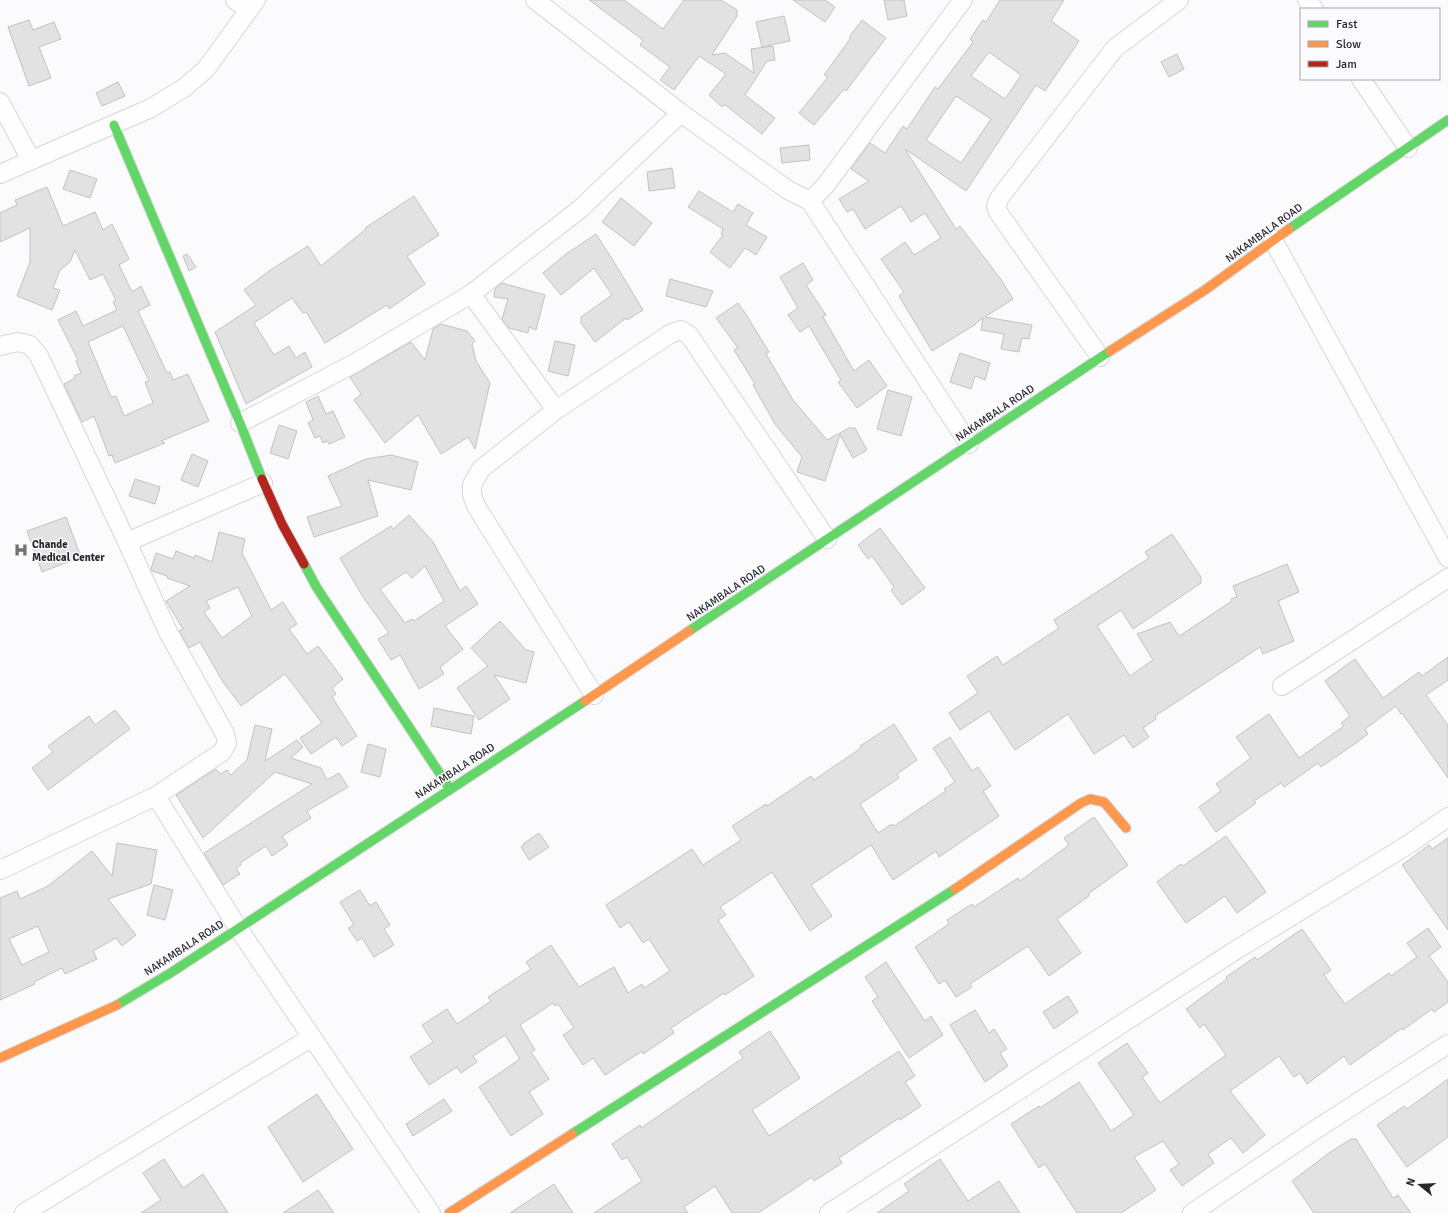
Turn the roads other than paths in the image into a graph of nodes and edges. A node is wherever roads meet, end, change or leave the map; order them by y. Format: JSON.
{"nodes":[{"id":1,"x":535,"y":0,"type":"edge"},
{"id":2,"x":1179,"y":0,"type":"edge"},
{"id":3,"x":1307,"y":0,"type":"edge"},
{"id":4,"x":247,"y":3,"type":"edge"},
{"id":5,"x":955,"y":3,"type":"edge"},
{"id":6,"x":1313,"y":8,"type":"edge"},
{"id":7,"x":1362,"y":80,"type":"edge"},
{"id":8,"x":0,"y":102,"type":"edge"},
{"id":9,"x":681,"y":114,"type":"junction"},
{"id":10,"x":1448,"y":120,"type":"edge"},
{"id":11,"x":114,"y":125,"type":"junction"},
{"id":12,"x":1408,"y":148,"type":"junction"},
{"id":13,"x":31,"y":160,"type":"junction"},
{"id":14,"x":0,"y":174,"type":"edge"},
{"id":15,"x":810,"y":201,"type":"junction"},
{"id":16,"x":1273,"y":240,"type":"junction"},
{"id":17,"x":471,"y":294,"type":"junction"},
{"id":18,"x":0,"y":346,"type":"edge"},
{"id":19,"x":1100,"y":357,"type":"junction"},
{"id":20,"x":556,"y":410,"type":"junction"},
{"id":21,"x":240,"y":423,"type":"junction"},
{"id":22,"x":970,"y":444,"type":"junction"},
{"id":23,"x":263,"y":483,"type":"junction"},
{"id":24,"x":827,"y":540,"type":"junction"},
{"id":25,"x":128,"y":542,"type":"junction"},
{"id":26,"x":1448,"y":558,"type":"edge"},
{"id":27,"x":1448,"y":578,"type":"edge"},
{"id":28,"x":1282,"y":686,"type":"dead end"},
{"id":29,"x":594,"y":694,"type":"junction"},
{"id":30,"x":450,"y":789,"type":"junction"},
{"id":31,"x":156,"y":796,"type":"junction"},
{"id":32,"x":1448,"y":818,"type":"edge"},
{"id":33,"x":1126,"y":828,"type":"dead end"},
{"id":34,"x":0,"y":870,"type":"edge"},
{"id":35,"x":238,"y":928,"type":"junction"},
{"id":36,"x":312,"y":1037,"type":"junction"},
{"id":37,"x":1448,"y":1044,"type":"edge"},
{"id":38,"x":0,"y":1058,"type":"edge"},
{"id":39,"x":24,"y":1213,"type":"edge"},
{"id":40,"x":431,"y":1213,"type":"edge"},
{"id":41,"x":448,"y":1213,"type":"edge"},
{"id":42,"x":829,"y":1213,"type":"edge"},
{"id":43,"x":1192,"y":1213,"type":"edge"}],
"edges":[{"from":1,"to":9,"type":"street"},
{"from":2,"to":19,"type":"street"},
{"from":3,"to":6,"type":"street"},
{"from":4,"to":11,"type":"street"},
{"from":5,"to":15,"type":"street"},
{"from":7,"to":12,"type":"street"},
{"from":8,"to":13,"type":"street"},
{"from":9,"to":15,"type":"street"},
{"from":9,"to":17,"type":"street"},
{"from":10,"to":12,"type":"main road","name":"NAKAMBALA ROAD"},
{"from":11,"to":13,"type":"street"},
{"from":11,"to":21,"type":"main road"},
{"from":12,"to":16,"type":"main road","name":"NAKAMBALA ROAD"},
{"from":13,"to":14,"type":"street"},
{"from":15,"to":22,"type":"street"},
{"from":16,"to":19,"type":"main road","name":"NAKAMBALA ROAD"},
{"from":16,"to":26,"type":"street"},
{"from":17,"to":20,"type":"street"},
{"from":17,"to":21,"type":"street"},
{"from":18,"to":25,"type":"street"},
{"from":19,"to":22,"type":"main road","name":"NAKAMBALA ROAD"},
{"from":20,"to":24,"type":"street"},
{"from":20,"to":29,"type":"street"},
{"from":21,"to":23,"type":"main road"},
{"from":22,"to":24,"type":"main road","name":"NAKAMBALA ROAD"},
{"from":23,"to":25,"type":"street"},
{"from":23,"to":30,"type":"main road"},
{"from":24,"to":29,"type":"main road","name":"NAKAMBALA ROAD"},
{"from":25,"to":31,"type":"street"},
{"from":27,"to":28,"type":"street"},
{"from":29,"to":30,"type":"main road","name":"NAKAMBALA ROAD"},
{"from":30,"to":35,"type":"main road","name":"NAKAMBALA ROAD"},
{"from":31,"to":34,"type":"street"},
{"from":31,"to":35,"type":"street"},
{"from":32,"to":42,"type":"street"},
{"from":33,"to":41,"type":"main road"},
{"from":35,"to":36,"type":"street"},
{"from":35,"to":38,"type":"main road","name":"NAKAMBALA ROAD"},
{"from":36,"to":39,"type":"street"},
{"from":36,"to":40,"type":"street"},
{"from":37,"to":43,"type":"street"}]}
